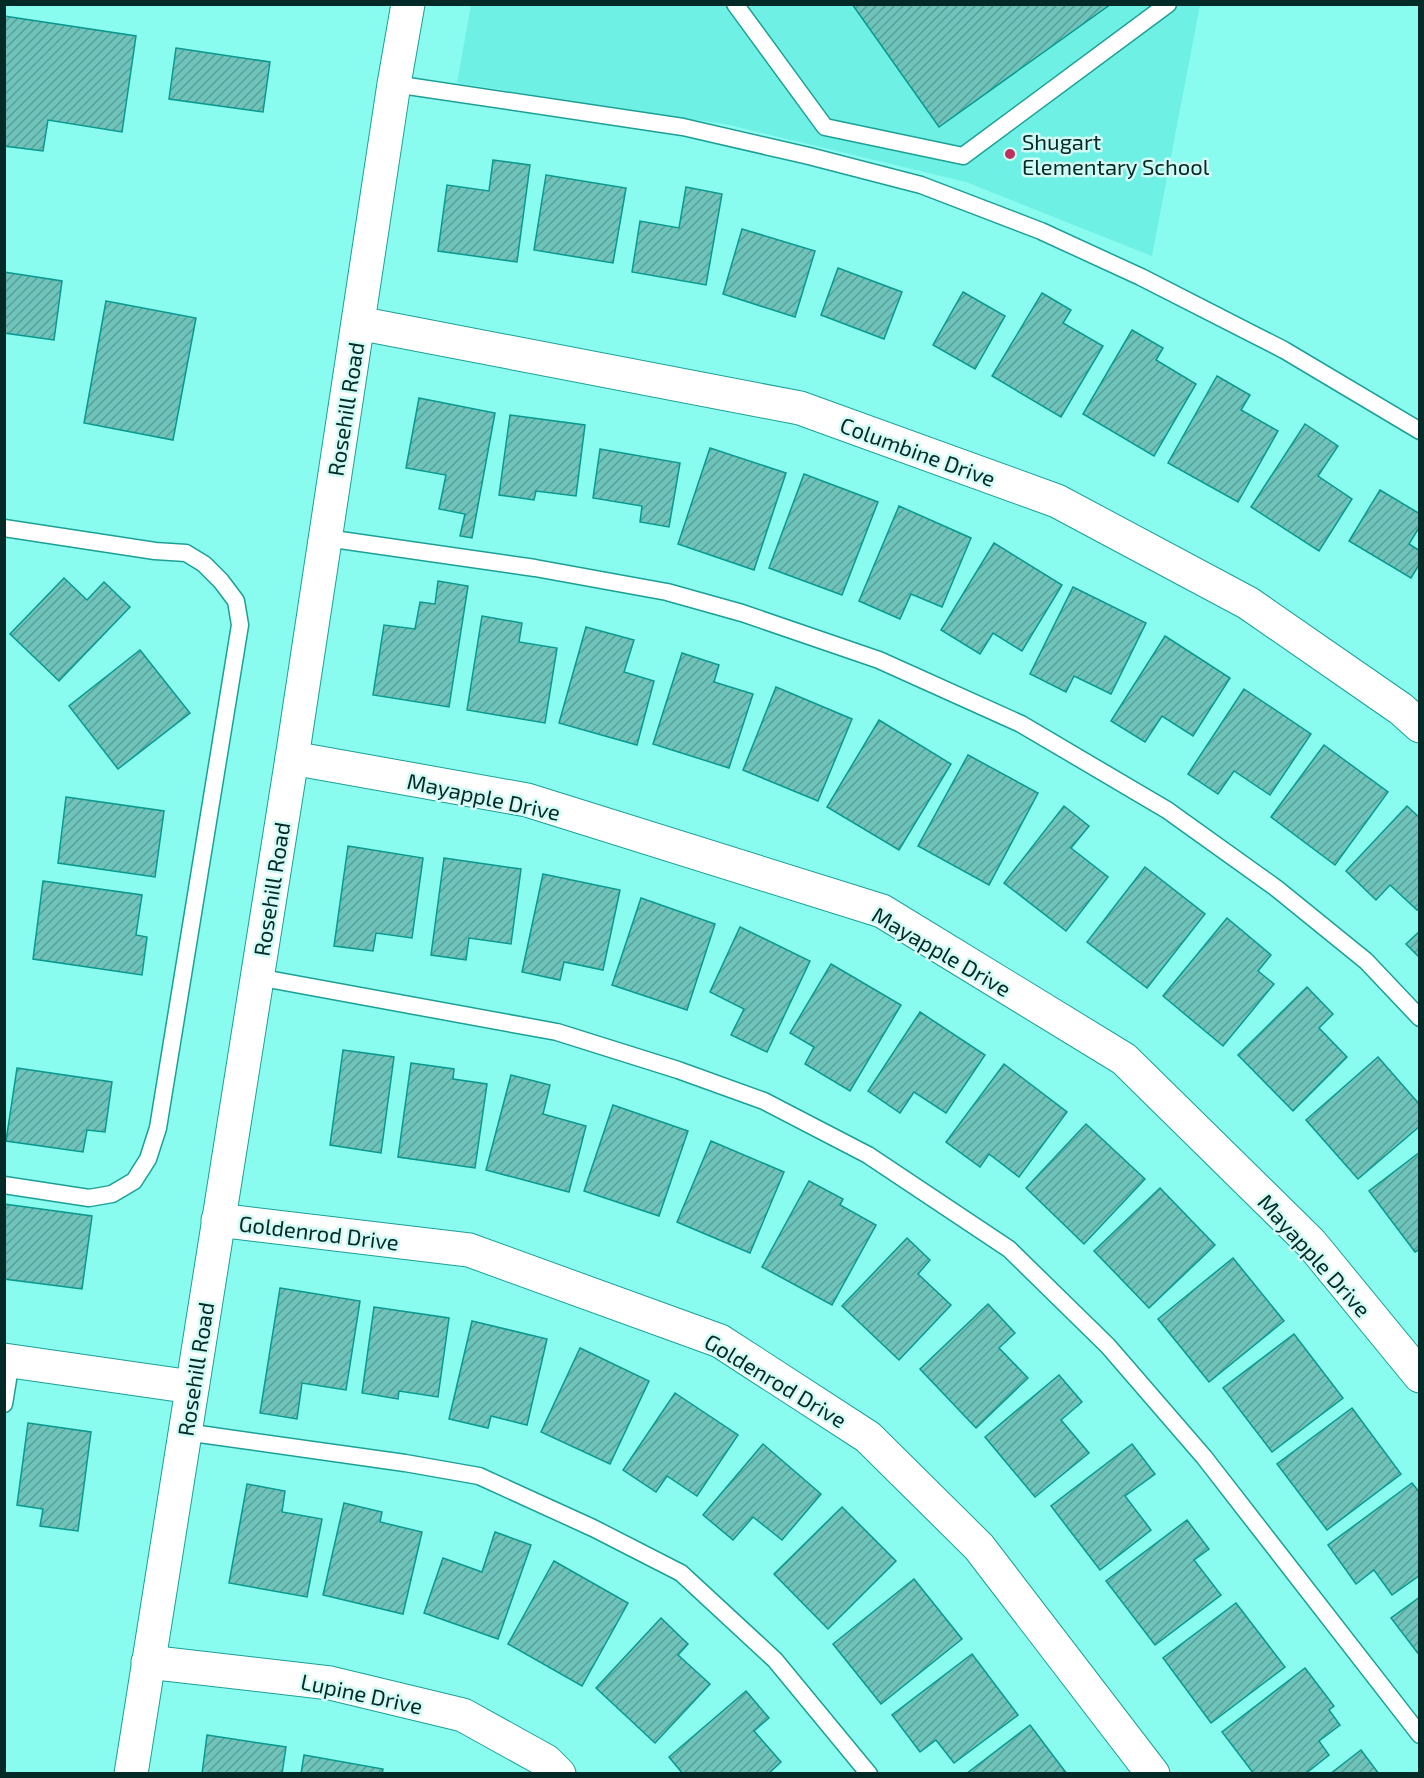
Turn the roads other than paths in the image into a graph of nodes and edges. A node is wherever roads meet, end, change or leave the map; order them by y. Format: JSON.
{"nodes":[{"id":1,"x":408,"y":4,"type":"edge"},
{"id":2,"x":735,"y":4,"type":"edge"},
{"id":3,"x":1168,"y":4,"type":"edge"},
{"id":4,"x":394,"y":84,"type":"junction"},
{"id":5,"x":358,"y":323,"type":"junction"},
{"id":6,"x":1419,"y":431,"type":"edge"},
{"id":7,"x":4,"y":528,"type":"edge"},
{"id":8,"x":326,"y":538,"type":"junction"},
{"id":9,"x":1419,"y":726,"type":"edge"},
{"id":10,"x":292,"y":758,"type":"junction"},
{"id":11,"x":257,"y":977,"type":"junction"},
{"id":12,"x":1419,"y":1018,"type":"edge"},
{"id":13,"x":4,"y":1185,"type":"edge"},
{"id":14,"x":218,"y":1220,"type":"junction"},
{"id":15,"x":8,"y":1360,"type":"edge"},
{"id":16,"x":1419,"y":1376,"type":"edge"},
{"id":17,"x":192,"y":1387,"type":"junction"},
{"id":18,"x":4,"y":1404,"type":"edge"},
{"id":19,"x":185,"y":1432,"type":"junction"},
{"id":20,"x":148,"y":1662,"type":"junction"},
{"id":21,"x":1419,"y":1735,"type":"edge"},
{"id":22,"x":130,"y":1773,"type":"edge"},
{"id":23,"x":559,"y":1773,"type":"edge"},
{"id":24,"x":869,"y":1773,"type":"edge"},
{"id":25,"x":1154,"y":1773,"type":"edge"}],
"edges":[{"from":1,"to":4,"type":"street","name":"Rosehill Road"},
{"from":2,"to":3,"type":"lane"},
{"from":4,"to":5,"type":"street","name":"Rosehill Road"},
{"from":4,"to":6,"type":"lane"},
{"from":5,"to":8,"type":"street","name":"Rosehill Road"},
{"from":5,"to":9,"type":"street","name":"Columbine Drive"},
{"from":7,"to":13,"type":"lane"},
{"from":8,"to":10,"type":"street","name":"Rosehill Road"},
{"from":8,"to":12,"type":"lane"},
{"from":10,"to":11,"type":"street","name":"Rosehill Road"},
{"from":10,"to":16,"type":"street","name":"Mayapple Drive"},
{"from":11,"to":14,"type":"street","name":"Rosehill Road"},
{"from":11,"to":21,"type":"lane"},
{"from":14,"to":17,"type":"street","name":"Rosehill Road"},
{"from":14,"to":25,"type":"street","name":"Goldenrod Drive"},
{"from":15,"to":17,"type":"street"},
{"from":15,"to":18,"type":"lane"},
{"from":17,"to":19,"type":"street","name":"Rosehill Road"},
{"from":19,"to":20,"type":"street","name":"Rosehill Road"},
{"from":19,"to":24,"type":"lane"},
{"from":20,"to":22,"type":"street","name":"Rosehill Road"},
{"from":20,"to":23,"type":"street","name":"Lupine Drive"}]}
